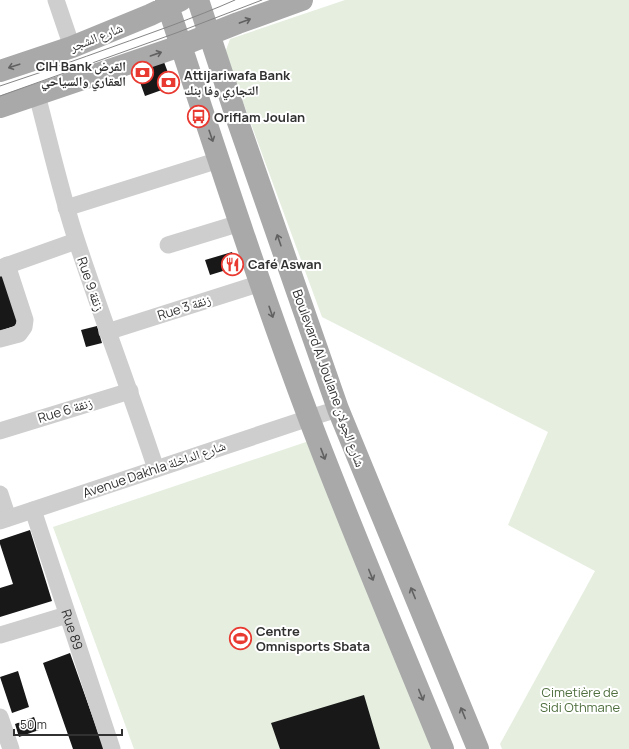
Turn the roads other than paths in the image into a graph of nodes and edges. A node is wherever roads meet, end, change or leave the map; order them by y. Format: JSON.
{"nodes":[{"id":1,"x":56,"y":0,"type":"edge"},
{"id":2,"x":198,"y":0,"type":"edge"},
{"id":3,"x":302,"y":0,"type":"edge"},
{"id":4,"x":172,"y":2,"type":"edge"},
{"id":5,"x":208,"y":35,"type":"junction"},
{"id":6,"x":180,"y":46,"type":"junction"},
{"id":7,"x":72,"y":47,"type":"junction"},
{"id":8,"x":0,"y":71,"type":"edge"},
{"id":9,"x":38,"y":95,"type":"junction"},
{"id":10,"x":0,"y":107,"type":"edge"},
{"id":11,"x":219,"y":160,"type":"junction"},
{"id":12,"x":66,"y":208,"type":"junction"},
{"id":13,"x":240,"y":223,"type":"junction"},
{"id":14,"x":76,"y":241,"type":"junction"},
{"id":15,"x":168,"y":245,"type":"dead end"},
{"id":16,"x":4,"y":266,"type":"edge"},
{"id":17,"x":261,"y":283,"type":"junction"},
{"id":18,"x":107,"y":332,"type":"junction"},
{"id":19,"x":0,"y":339,"type":"edge"},
{"id":20,"x":130,"y":391,"type":"junction"},
{"id":21,"x":338,"y":409,"type":"junction"},
{"id":22,"x":309,"y":418,"type":"junction"},
{"id":23,"x":0,"y":431,"type":"edge"},
{"id":24,"x":156,"y":469,"type":"junction"},
{"id":25,"x":0,"y":494,"type":"edge"},
{"id":26,"x":378,"y":508,"type":"junction"},
{"id":27,"x":33,"y":510,"type":"junction"},
{"id":28,"x":348,"y":518,"type":"junction"},
{"id":29,"x":4,"y":520,"type":"edge"},
{"id":30,"x":66,"y":615,"type":"junction"},
{"id":31,"x":0,"y":635,"type":"edge"},
{"id":32,"x":0,"y":717,"type":"edge"},
{"id":33,"x":11,"y":749,"type":"edge"},
{"id":34,"x":112,"y":749,"type":"edge"},
{"id":35,"x":443,"y":749,"type":"edge"},
{"id":36,"x":478,"y":749,"type":"edge"}],
"edges":[{"from":1,"to":7,"type":"street"},
{"from":2,"to":5,"type":"main road","name":"Boulevard Al Joulane شارع الجولان"},
{"from":5,"to":3,"type":"main road","one_way":true},
{"from":4,"to":6,"type":"main road"},
{"from":4,"to":7,"type":"main road","name":"شارع الشجر"},
{"from":5,"to":6,"type":"main road"},
{"from":21,"to":5,"type":"main road","name":"Boulevard Al Joulane شارع الجولان","one_way":true},
{"from":9,"to":6,"type":"main road","one_way":true},
{"from":6,"to":11,"type":"main road","one_way":true},
{"from":7,"to":8,"type":"main road","name":"شارع الشجر","one_way":true},
{"from":9,"to":10,"type":"main road"},
{"from":9,"to":12,"type":"street","name":"Rue 9 زنقة"},
{"from":11,"to":12,"type":"street"},
{"from":11,"to":13,"type":"main road"},
{"from":12,"to":14,"type":"street","name":"Rue 9 زنقة"},
{"from":13,"to":15,"type":"street"},
{"from":13,"to":17,"type":"main road"},
{"from":14,"to":16,"type":"street"},
{"from":14,"to":18,"type":"street","name":"Rue 9 زنقة"},
{"from":16,"to":19,"type":"street"},
{"from":17,"to":18,"type":"street","name":"Rue 3 زنقة"},
{"from":17,"to":22,"type":"main road","one_way":true},
{"from":18,"to":20,"type":"street","name":"Rue 9 زنقة"},
{"from":20,"to":23,"type":"street","name":"Rue 6 زنقة"},
{"from":20,"to":24,"type":"street","name":"Rue 9 زنقة"},
{"from":21,"to":22,"type":"street","name":"Avenue Dakhla شارع الداخلة"},
{"from":21,"to":26,"type":"main road","name":"Boulevard Al Joulane شارع الجولان"},
{"from":22,"to":24,"type":"street","name":"Avenue Dakhla شارع الداخلة"},
{"from":22,"to":28,"type":"main road","one_way":true},
{"from":24,"to":27,"type":"street","name":"Avenue Dakhla شارع الداخلة"},
{"from":25,"to":29,"type":"street"},
{"from":26,"to":28,"type":"main road"},
{"from":36,"to":26,"type":"main road","name":"Boulevard Al Joulane شارع الجولان","one_way":true},
{"from":27,"to":29,"type":"street","name":"Avenue Dakhla شارع الداخلة"},
{"from":27,"to":30,"type":"street","name":"Rue 89"},
{"from":28,"to":35,"type":"main road","one_way":true},
{"from":30,"to":31,"type":"street"},
{"from":30,"to":34,"type":"street","name":"Rue 89"},
{"from":32,"to":33,"type":"street"}]}
